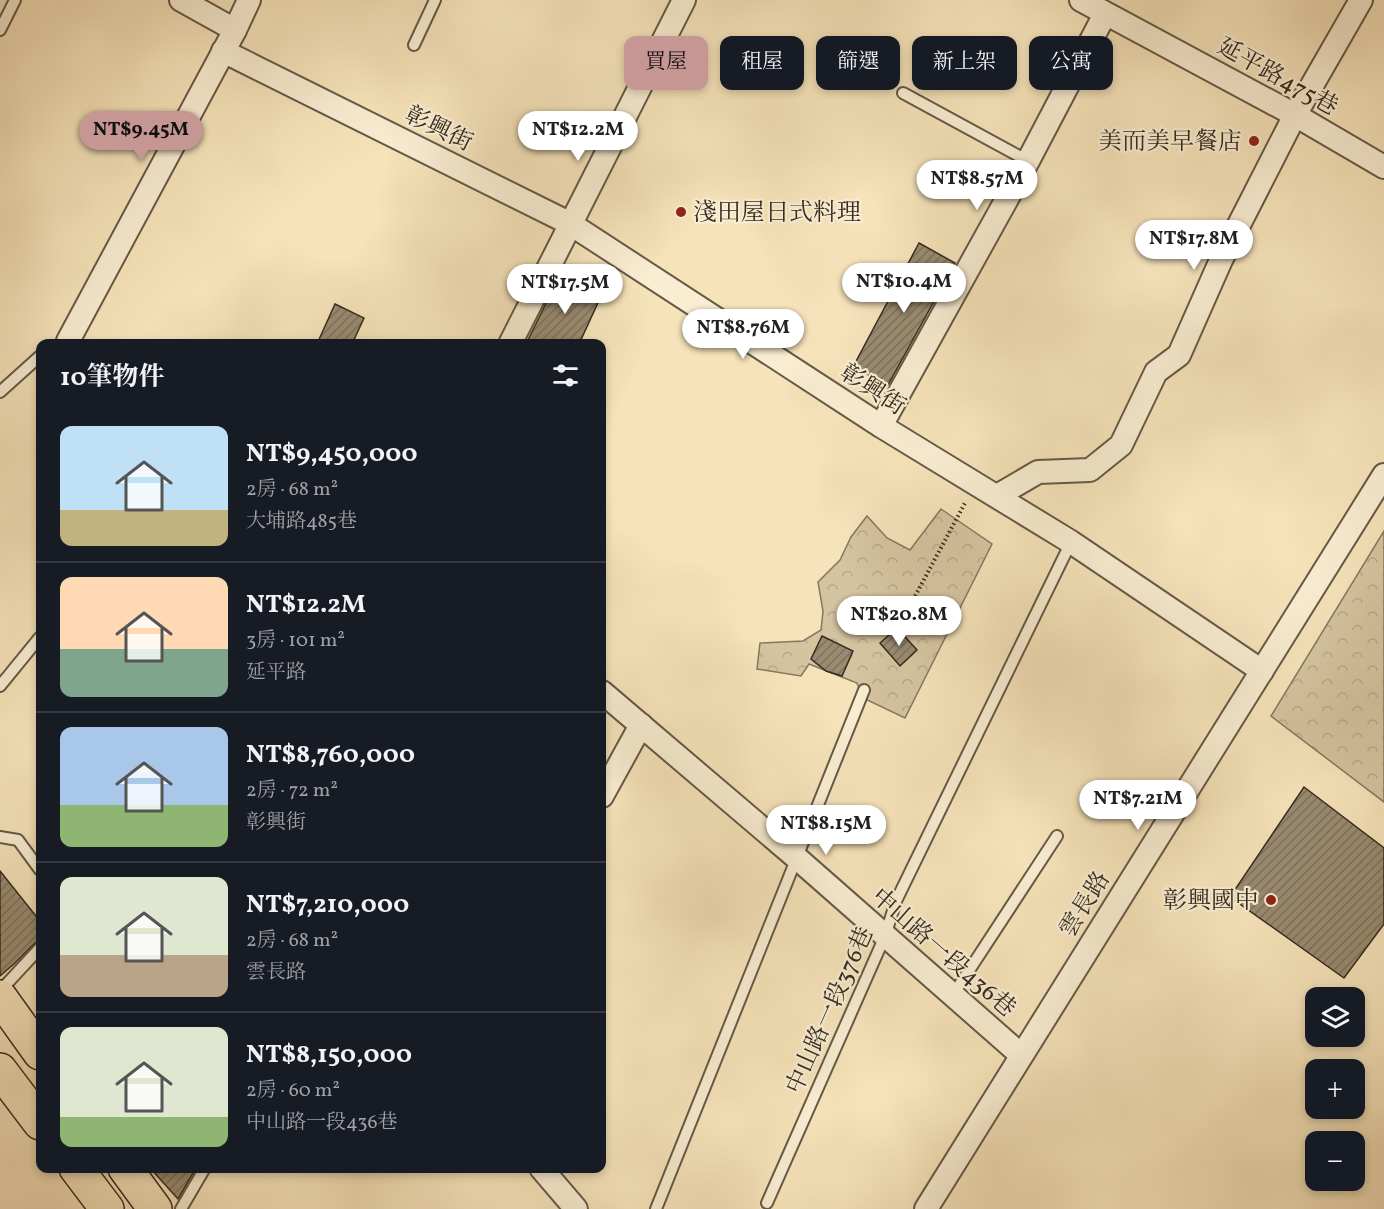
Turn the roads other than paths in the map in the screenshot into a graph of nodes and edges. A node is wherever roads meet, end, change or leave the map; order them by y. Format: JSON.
{"nodes":[{"id":1,"x":15,"y":0,"type":"edge"},
{"id":2,"x":181,"y":0,"type":"edge"},
{"id":3,"x":249,"y":0,"type":"edge"},
{"id":4,"x":435,"y":0,"type":"edge"},
{"id":5,"x":684,"y":0,"type":"edge"},
{"id":6,"x":1081,"y":0,"type":"edge"},
{"id":7,"x":1361,"y":0,"type":"edge"},
{"id":8,"x":1106,"y":14,"type":"junction"},
{"id":9,"x":0,"y":30,"type":"edge"},
{"id":10,"x":235,"y":30,"type":"junction"},
{"id":11,"x":414,"y":45,"type":"dead end"},
{"id":12,"x":223,"y":51,"type":"junction"},
{"id":13,"x":903,"y":93,"type":"dead end"},
{"id":14,"x":1295,"y":115,"type":"junction"},
{"id":15,"x":1028,"y":160,"type":"junction"},
{"id":16,"x":1384,"y":167,"type":"edge"},
{"id":17,"x":569,"y":223,"type":"junction"},
{"id":18,"x":69,"y":339,"type":"edge"},
{"id":19,"x":512,"y":339,"type":"edge"},
{"id":20,"x":36,"y":360,"type":"edge"},
{"id":21,"x":0,"y":392,"type":"edge"},
{"id":22,"x":881,"y":426,"type":"junction"},
{"id":23,"x":1384,"y":475,"type":"edge"},
{"id":24,"x":997,"y":496,"type":"junction"},
{"id":25,"x":1071,"y":542,"type":"junction"},
{"id":26,"x":36,"y":642,"type":"edge"},
{"id":27,"x":1262,"y":670,"type":"junction"},
{"id":28,"x":0,"y":686,"type":"edge"},
{"id":29,"x":864,"y":690,"type":"dead end"},
{"id":30,"x":606,"y":695,"type":"edge"},
{"id":31,"x":641,"y":724,"type":"junction"},
{"id":32,"x":606,"y":789,"type":"edge"},
{"id":33,"x":1057,"y":836,"type":"dead end"},
{"id":34,"x":0,"y":837,"type":"edge"},
{"id":35,"x":798,"y":859,"type":"junction"},
{"id":36,"x":36,"y":865,"type":"edge"},
{"id":37,"x":885,"y":936,"type":"junction"},
{"id":38,"x":36,"y":952,"type":"edge"},
{"id":39,"x":0,"y":991,"type":"edge"},
{"id":40,"x":953,"y":995,"type":"junction"},
{"id":41,"x":0,"y":997,"type":"edge"},
{"id":42,"x":36,"y":1047,"type":"edge"},
{"id":43,"x":1021,"y":1054,"type":"junction"},
{"id":44,"x":0,"y":1070,"type":"edge"},
{"id":45,"x":36,"y":1118,"type":"edge"},
{"id":46,"x":80,"y":1173,"type":"edge"},
{"id":47,"x":129,"y":1173,"type":"edge"},
{"id":48,"x":202,"y":1173,"type":"edge"},
{"id":49,"x":546,"y":1173,"type":"edge"},
{"id":50,"x":767,"y":1203,"type":"dead end"},
{"id":51,"x":107,"y":1209,"type":"edge"},
{"id":52,"x":155,"y":1209,"type":"edge"},
{"id":53,"x":182,"y":1209,"type":"edge"},
{"id":54,"x":576,"y":1209,"type":"edge"},
{"id":55,"x":656,"y":1209,"type":"edge"},
{"id":56,"x":926,"y":1209,"type":"edge"}],
"edges":[{"from":1,"to":9,"type":"lane"},
{"from":2,"to":10,"type":"street"},
{"from":3,"to":10,"type":"street"},
{"from":4,"to":11,"type":"lane"},
{"from":5,"to":17,"type":"street"},
{"from":6,"to":8,"type":"street","name":"延平路475巷"},
{"from":7,"to":14,"type":"street"},
{"from":8,"to":14,"type":"street","name":"延平路475巷"},
{"from":8,"to":15,"type":"street"},
{"from":10,"to":12,"type":"street"},
{"from":12,"to":17,"type":"street","name":"彰興街"},
{"from":12,"to":18,"type":"street"},
{"from":13,"to":15,"type":"lane"},
{"from":14,"to":16,"type":"street","name":"延平路475巷"},
{"from":14,"to":24,"type":"street"},
{"from":15,"to":22,"type":"street"},
{"from":17,"to":19,"type":"street"},
{"from":17,"to":22,"type":"street","name":"彰興街"},
{"from":20,"to":21,"type":"lane"},
{"from":22,"to":24,"type":"street","name":"彰興街"},
{"from":23,"to":27,"type":"street","name":"雲長路"},
{"from":24,"to":25,"type":"street","name":"彰興街"},
{"from":25,"to":27,"type":"street","name":"彰興街"},
{"from":25,"to":37,"type":"lane","name":"中山路一段376巷"},
{"from":26,"to":28,"type":"lane"},
{"from":27,"to":43,"type":"street","name":"雲長路"},
{"from":29,"to":35,"type":"lane"},
{"from":30,"to":31,"type":"street","name":"中山路一段436巷"},
{"from":31,"to":32,"type":"street"},
{"from":31,"to":35,"type":"street","name":"中山路一段436巷"},
{"from":33,"to":40,"type":"lane"},
{"from":34,"to":36,"type":"lane"},
{"from":35,"to":37,"type":"street","name":"中山路一段436巷"},
{"from":35,"to":55,"type":"lane"},
{"from":37,"to":40,"type":"street","name":"中山路一段436巷"},
{"from":37,"to":50,"type":"lane","name":"中山路一段376巷"},
{"from":38,"to":39,"type":"lane"},
{"from":40,"to":43,"type":"street","name":"中山路一段436巷"},
{"from":41,"to":42,"type":"main road"},
{"from":43,"to":56,"type":"street","name":"雲長路"},
{"from":44,"to":45,"type":"main road"},
{"from":46,"to":51,"type":"main road"},
{"from":47,"to":52,"type":"main road"},
{"from":48,"to":53,"type":"lane"},
{"from":49,"to":54,"type":"street"}]}
